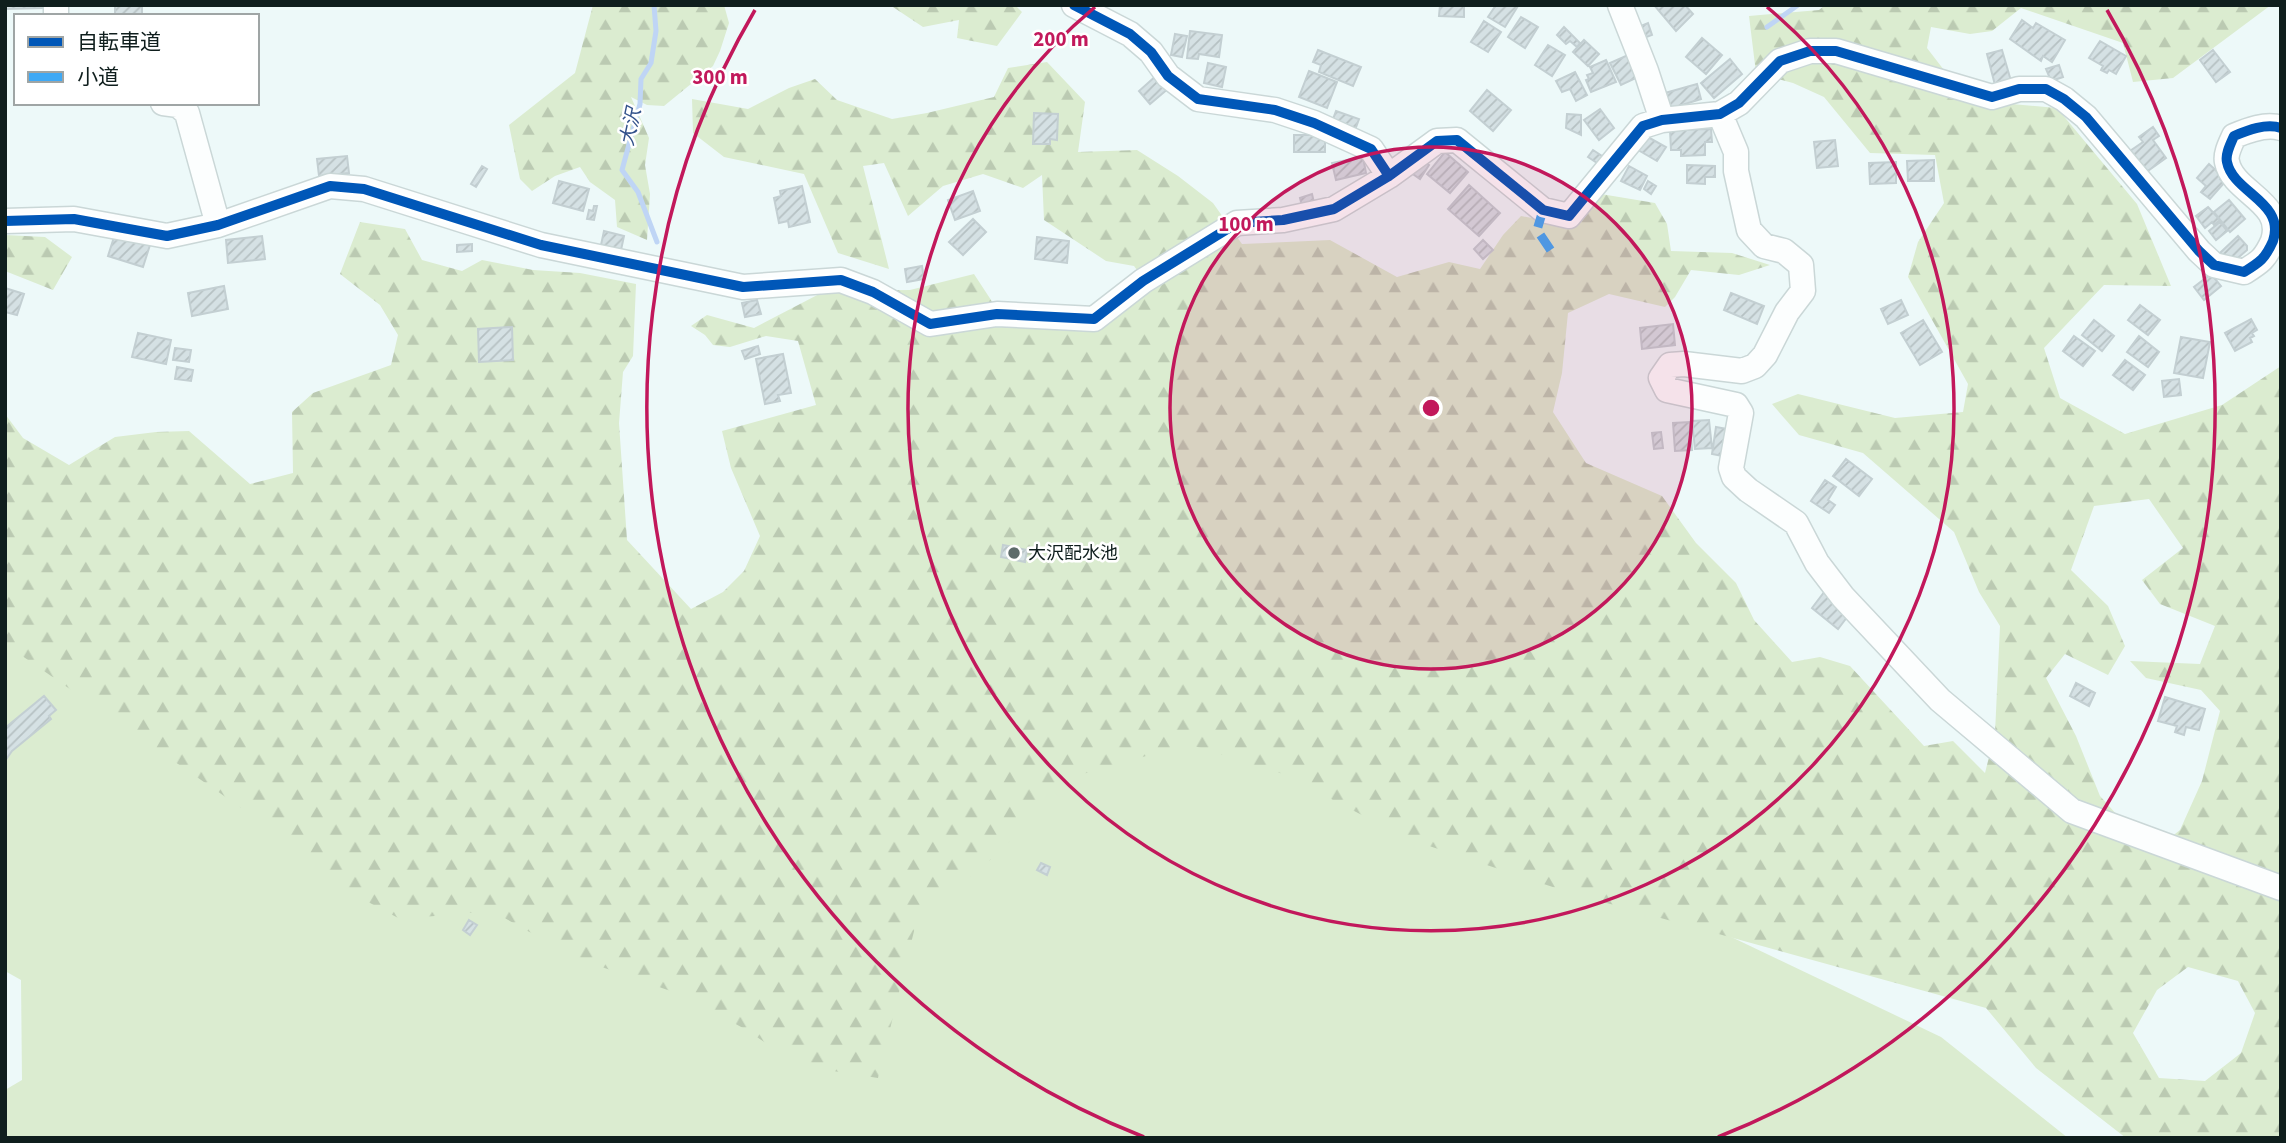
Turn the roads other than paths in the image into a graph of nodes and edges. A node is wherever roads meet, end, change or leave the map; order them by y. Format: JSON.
{"nodes":[{"id":1,"x":1074,"y":5,"type":"edge"},
{"id":2,"x":1620,"y":5,"type":"edge"},
{"id":3,"x":178,"y":105,"type":"edge"},
{"id":4,"x":1720,"y":114,"type":"junction"},
{"id":5,"x":1662,"y":120,"type":"junction"},
{"id":6,"x":2281,"y":128,"type":"edge"},
{"id":7,"x":1389,"y":176,"type":"junction"},
{"id":8,"x":5,"y":221,"type":"edge"},
{"id":9,"x":218,"y":225,"type":"junction"},
{"id":10,"x":2281,"y":888,"type":"edge"}],
"edges":[{"from":1,"to":7,"type":"street"},
{"from":2,"to":5,"type":"street"},
{"from":3,"to":9,"type":"street"},
{"from":4,"to":5,"type":"street"},
{"from":4,"to":6,"type":"street"},
{"from":4,"to":10,"type":"street"},
{"from":5,"to":7,"type":"street"},
{"from":7,"to":9,"type":"street"},
{"from":8,"to":9,"type":"street"}]}
